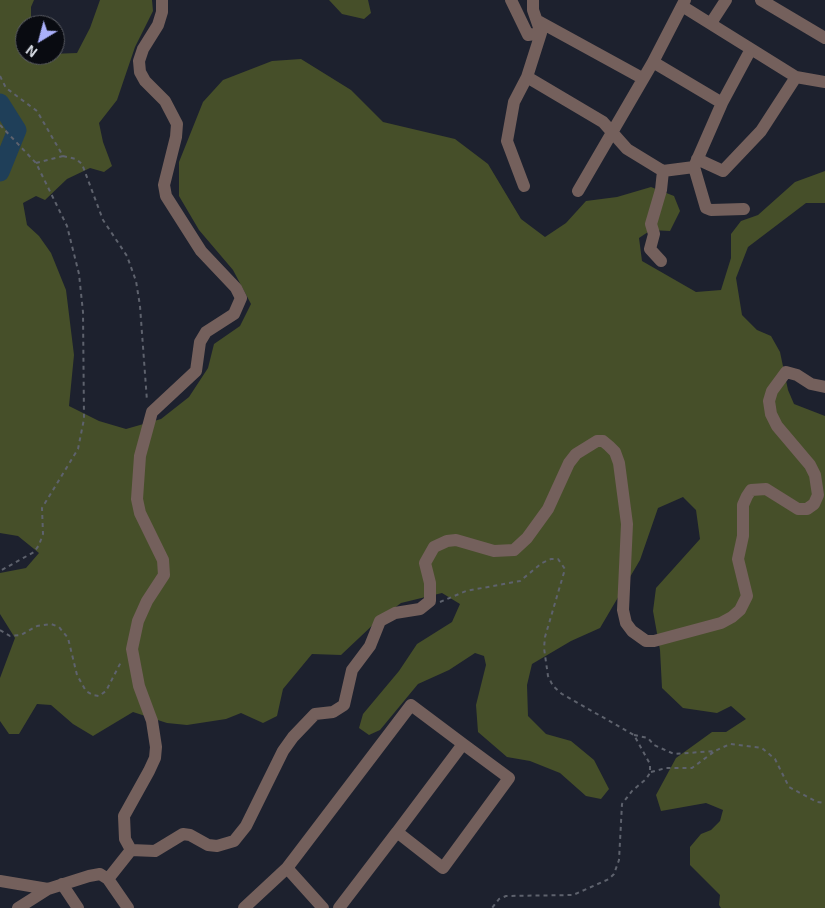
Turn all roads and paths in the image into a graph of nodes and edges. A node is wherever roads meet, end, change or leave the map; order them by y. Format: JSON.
{"nodes":[{"id":1,"x":162,"y":0,"type":"edge"},
{"id":2,"x":511,"y":0,"type":"edge"},
{"id":3,"x":533,"y":0,"type":"edge"},
{"id":4,"x":726,"y":0,"type":"edge"},
{"id":5,"x":761,"y":0,"type":"edge"},
{"id":6,"x":684,"y":3,"type":"edge"},
{"id":7,"x":711,"y":23,"type":"junction"},
{"id":8,"x":539,"y":27,"type":"junction"},
{"id":9,"x":825,"y":38,"type":"edge"},
{"id":10,"x":751,"y":49,"type":"junction"},
{"id":11,"x":653,"y":62,"type":"junction"},
{"id":12,"x":0,"y":76,"type":"edge"},
{"id":13,"x":527,"y":77,"type":"junction"},
{"id":14,"x":796,"y":77,"type":"junction"},
{"id":15,"x":642,"y":78,"type":"junction"},
{"id":16,"x":825,"y":82,"type":"edge"},
{"id":17,"x":722,"y":103,"type":"junction"},
{"id":18,"x":0,"y":125,"type":"edge"},
{"id":19,"x":612,"y":130,"type":"junction"},
{"id":20,"x":63,"y":156,"type":"junction"},
{"id":21,"x":36,"y":163,"type":"junction"},
{"id":22,"x":696,"y":163,"type":"junction"},
{"id":23,"x":662,"y":171,"type":"junction"},
{"id":24,"x":524,"y":186,"type":"dead end"},
{"id":25,"x":578,"y":191,"type":"dead end"},
{"id":26,"x":744,"y":209,"type":"dead end"},
{"id":27,"x":661,"y":261,"type":"dead end"},
{"id":28,"x":825,"y":388,"type":"edge"},
{"id":29,"x":152,"y":412,"type":"junction"},
{"id":30,"x":0,"y":571,"type":"edge"},
{"id":31,"x":430,"y":601,"type":"junction"},
{"id":32,"x":0,"y":630,"type":"edge"},
{"id":33,"x":132,"y":649,"type":"junction"},
{"id":34,"x":634,"y":735,"type":"junction"},
{"id":35,"x":463,"y":744,"type":"junction"},
{"id":36,"x":715,"y":751,"type":"junction"},
{"id":37,"x":650,"y":773,"type":"junction"},
{"id":38,"x":825,"y":804,"type":"edge"},
{"id":39,"x":396,"y":832,"type":"junction"},
{"id":40,"x":130,"y":850,"type":"junction"},
{"id":41,"x":287,"y":868,"type":"junction"},
{"id":42,"x":108,"y":879,"type":"junction"},
{"id":43,"x":0,"y":882,"type":"edge"},
{"id":44,"x":62,"y":884,"type":"junction"},
{"id":45,"x":48,"y":889,"type":"junction"},
{"id":46,"x":18,"y":908,"type":"edge"},
{"id":47,"x":78,"y":908,"type":"edge"},
{"id":48,"x":128,"y":908,"type":"edge"},
{"id":49,"x":244,"y":908,"type":"edge"},
{"id":50,"x":323,"y":908,"type":"edge"},
{"id":51,"x":339,"y":908,"type":"edge"},
{"id":52,"x":492,"y":908,"type":"edge"}],
"edges":[{"from":1,"to":29,"type":"street"},
{"from":2,"to":8,"type":"street"},
{"from":3,"to":8,"type":"street"},
{"from":4,"to":7,"type":"street"},
{"from":5,"to":9,"type":"street"},
{"from":6,"to":7,"type":"street"},
{"from":6,"to":11,"type":"street"},
{"from":7,"to":10,"type":"street"},
{"from":8,"to":13,"type":"street"},
{"from":8,"to":15,"type":"street"},
{"from":10,"to":14,"type":"street"},
{"from":10,"to":17,"type":"street"},
{"from":11,"to":15,"type":"street"},
{"from":11,"to":17,"type":"street"},
{"from":12,"to":20,"type":"path"},
{"from":13,"to":19,"type":"street"},
{"from":13,"to":24,"type":"street"},
{"from":14,"to":16,"type":"street"},
{"from":14,"to":22,"type":"street"},
{"from":15,"to":19,"type":"street"},
{"from":17,"to":22,"type":"street"},
{"from":18,"to":21,"type":"path"},
{"from":19,"to":23,"type":"street"},
{"from":19,"to":25,"type":"street"},
{"from":20,"to":21,"type":"path"},
{"from":20,"to":29,"type":"path"},
{"from":21,"to":30,"type":"path"},
{"from":22,"to":23,"type":"street"},
{"from":22,"to":26,"type":"street"},
{"from":23,"to":27,"type":"street"},
{"from":28,"to":31,"type":"street"},
{"from":29,"to":33,"type":"street"},
{"from":31,"to":34,"type":"path"},
{"from":31,"to":40,"type":"street"},
{"from":32,"to":33,"type":"path"},
{"from":33,"to":40,"type":"street"},
{"from":34,"to":36,"type":"path"},
{"from":34,"to":37,"type":"path"},
{"from":35,"to":39,"type":"street"},
{"from":35,"to":39,"type":"street"},
{"from":35,"to":41,"type":"street"},
{"from":36,"to":37,"type":"path"},
{"from":36,"to":38,"type":"path"},
{"from":37,"to":52,"type":"path"},
{"from":39,"to":51,"type":"street"},
{"from":40,"to":42,"type":"street"},
{"from":41,"to":49,"type":"street"},
{"from":41,"to":50,"type":"street"},
{"from":42,"to":44,"type":"street"},
{"from":42,"to":48,"type":"street"},
{"from":43,"to":45,"type":"street"},
{"from":44,"to":45,"type":"street"},
{"from":44,"to":47,"type":"street"},
{"from":45,"to":46,"type":"street"}]}
